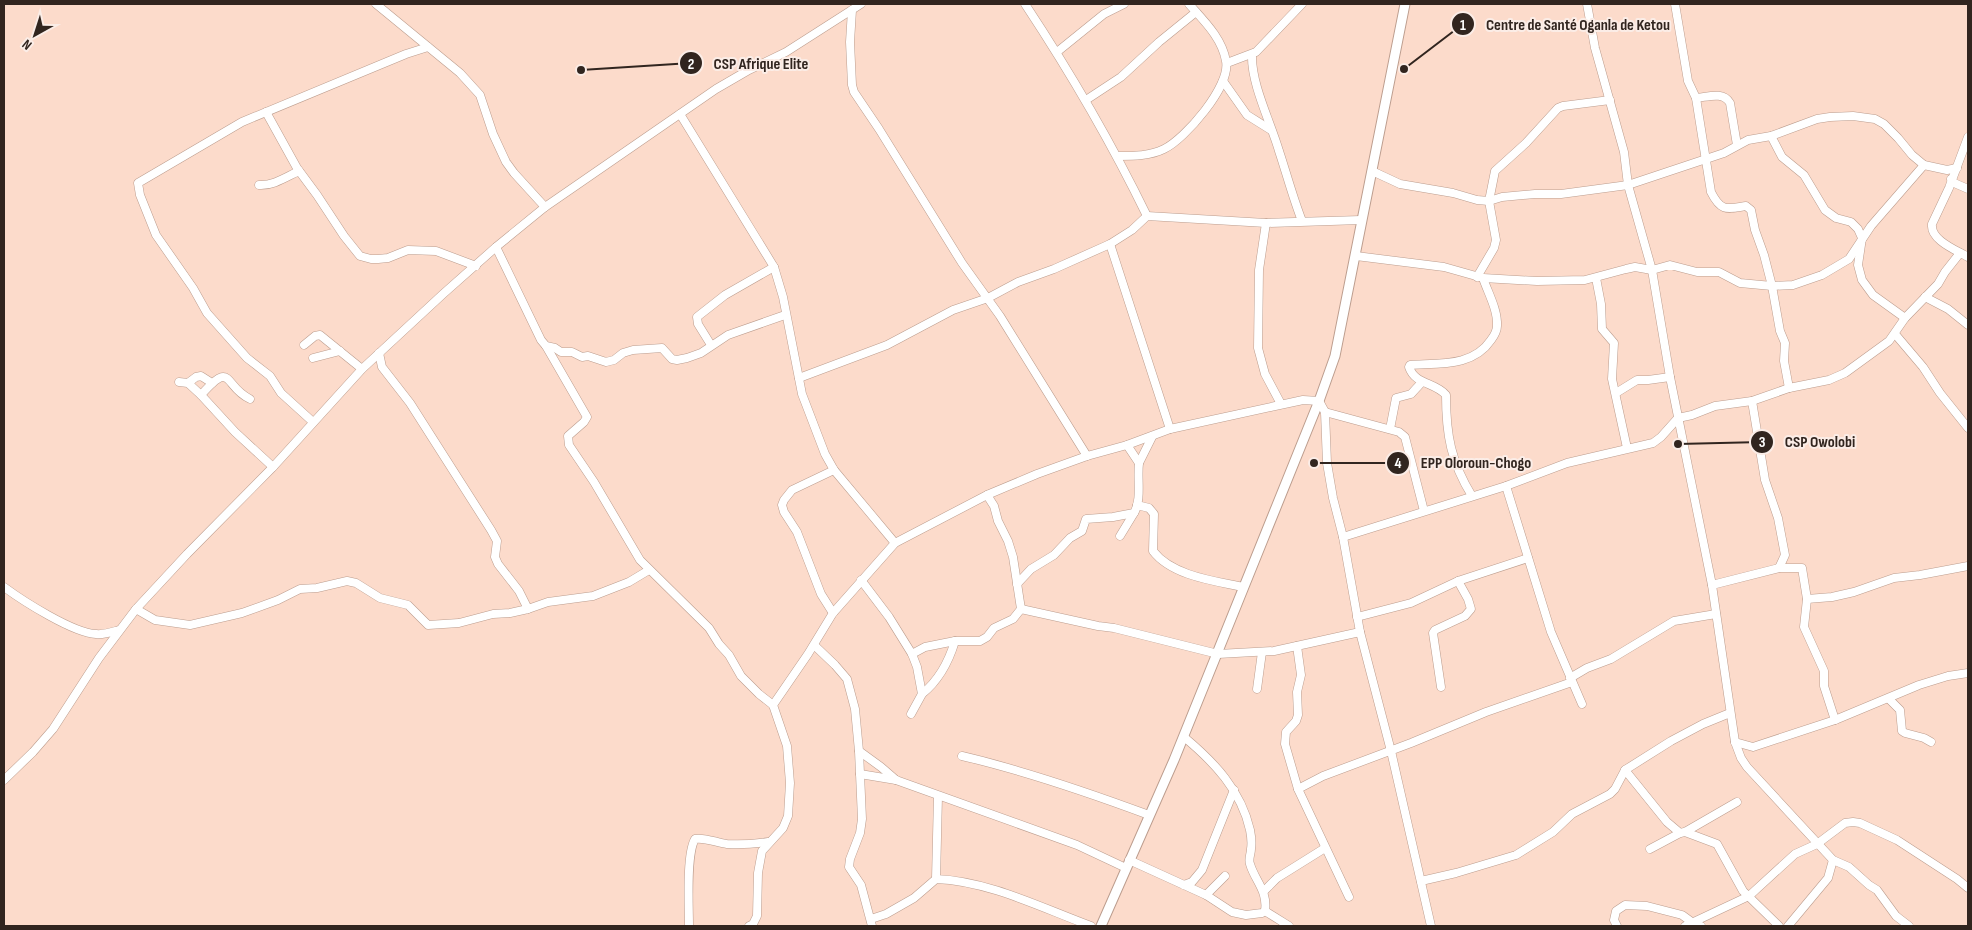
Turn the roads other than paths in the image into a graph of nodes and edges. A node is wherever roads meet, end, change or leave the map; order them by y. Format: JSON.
{"nodes":[{"id":1,"x":376,"y":4,"type":"edge"},
{"id":2,"x":860,"y":4,"type":"edge"},
{"id":3,"x":1025,"y":4,"type":"edge"},
{"id":4,"x":1124,"y":4,"type":"edge"},
{"id":5,"x":1189,"y":4,"type":"edge"},
{"id":6,"x":1302,"y":4,"type":"edge"},
{"id":7,"x":1405,"y":4,"type":"edge"},
{"id":8,"x":1587,"y":4,"type":"edge"},
{"id":9,"x":1675,"y":4,"type":"edge"},
{"id":10,"x":852,"y":10,"type":"junction"},
{"id":11,"x":1196,"y":12,"type":"junction"},
{"id":12,"x":428,"y":47,"type":"junction"},
{"id":13,"x":1057,"y":52,"type":"junction"},
{"id":14,"x":1252,"y":55,"type":"junction"},
{"id":15,"x":1227,"y":62,"type":"junction"},
{"id":16,"x":1223,"y":81,"type":"junction"},
{"id":17,"x":1696,"y":98,"type":"junction"},
{"id":18,"x":1086,"y":100,"type":"junction"},
{"id":19,"x":1610,"y":100,"type":"junction"},
{"id":20,"x":266,"y":112,"type":"junction"},
{"id":21,"x":680,"y":114,"type":"junction"},
{"id":22,"x":1271,"y":130,"type":"junction"},
{"id":23,"x":1771,"y":136,"type":"junction"},
{"id":24,"x":1968,"y":137,"type":"edge"},
{"id":25,"x":1737,"y":145,"type":"junction"},
{"id":26,"x":1118,"y":156,"type":"junction"},
{"id":27,"x":1707,"y":158,"type":"junction"},
{"id":28,"x":1924,"y":165,"type":"junction"},
{"id":29,"x":1958,"y":168,"type":"junction"},
{"id":30,"x":1947,"y":170,"type":"junction"},
{"id":31,"x":299,"y":171,"type":"junction"},
{"id":32,"x":1372,"y":171,"type":"junction"},
{"id":33,"x":1952,"y":182,"type":"junction"},
{"id":34,"x":259,"y":185,"type":"dead end"},
{"id":35,"x":1628,"y":186,"type":"junction"},
{"id":36,"x":1968,"y":189,"type":"edge"},
{"id":37,"x":1489,"y":201,"type":"junction"},
{"id":38,"x":545,"y":207,"type":"junction"},
{"id":39,"x":1147,"y":216,"type":"junction"},
{"id":40,"x":1362,"y":220,"type":"junction"},
{"id":41,"x":1302,"y":221,"type":"junction"},
{"id":42,"x":1266,"y":223,"type":"junction"},
{"id":43,"x":1862,"y":238,"type":"junction"},
{"id":44,"x":1110,"y":244,"type":"junction"},
{"id":45,"x":496,"y":247,"type":"junction"},
{"id":46,"x":1960,"y":253,"type":"junction"},
{"id":47,"x":1356,"y":256,"type":"junction"},
{"id":48,"x":1968,"y":257,"type":"edge"},
{"id":49,"x":476,"y":266,"type":"junction"},
{"id":50,"x":774,"y":266,"type":"junction"},
{"id":51,"x":1652,"y":270,"type":"junction"},
{"id":52,"x":1480,"y":277,"type":"junction"},
{"id":53,"x":1596,"y":278,"type":"junction"},
{"id":54,"x":1772,"y":286,"type":"junction"},
{"id":55,"x":1925,"y":297,"type":"junction"},
{"id":56,"x":988,"y":298,"type":"junction"},
{"id":57,"x":785,"y":315,"type":"junction"},
{"id":58,"x":1905,"y":318,"type":"junction"},
{"id":59,"x":1968,"y":326,"type":"edge"},
{"id":60,"x":1895,"y":334,"type":"junction"},
{"id":61,"x":304,"y":345,"type":"dead end"},
{"id":62,"x":711,"y":345,"type":"junction"},
{"id":63,"x":546,"y":346,"type":"junction"},
{"id":64,"x":340,"y":351,"type":"junction"},
{"id":65,"x":379,"y":353,"type":"junction"},
{"id":66,"x":314,"y":358,"type":"dead end"},
{"id":67,"x":362,"y":369,"type":"junction"},
{"id":68,"x":1670,"y":377,"type":"junction"},
{"id":69,"x":799,"y":378,"type":"junction"},
{"id":70,"x":179,"y":382,"type":"dead end"},
{"id":71,"x":1422,"y":382,"type":"junction"},
{"id":72,"x":188,"y":383,"type":"junction"},
{"id":73,"x":212,"y":383,"type":"junction"},
{"id":74,"x":1789,"y":388,"type":"junction"},
{"id":75,"x":1616,"y":393,"type":"junction"},
{"id":76,"x":201,"y":395,"type":"junction"},
{"id":77,"x":250,"y":399,"type":"dead end"},
{"id":78,"x":1319,"y":401,"type":"junction"},
{"id":79,"x":1752,"y":401,"type":"junction"},
{"id":80,"x":1281,"y":404,"type":"junction"},
{"id":81,"x":1325,"y":412,"type":"junction"},
{"id":82,"x":1678,"y":418,"type":"junction"},
{"id":83,"x":313,"y":422,"type":"junction"},
{"id":84,"x":1968,"y":428,"type":"edge"},
{"id":85,"x":1170,"y":429,"type":"junction"},
{"id":86,"x":1390,"y":429,"type":"junction"},
{"id":87,"x":1152,"y":437,"type":"junction"},
{"id":88,"x":1127,"y":445,"type":"junction"},
{"id":89,"x":1626,"y":448,"type":"junction"},
{"id":90,"x":1087,"y":456,"type":"junction"},
{"id":91,"x":1139,"y":463,"type":"junction"},
{"id":92,"x":273,"y":467,"type":"junction"},
{"id":93,"x":834,"y":470,"type":"junction"},
{"id":94,"x":1506,"y":486,"type":"junction"},
{"id":95,"x":987,"y":495,"type":"junction"},
{"id":96,"x":1472,"y":496,"type":"junction"},
{"id":97,"x":1137,"y":505,"type":"junction"},
{"id":98,"x":1424,"y":511,"type":"junction"},
{"id":99,"x":1134,"y":513,"type":"junction"},
{"id":100,"x":1120,"y":536,"type":"dead end"},
{"id":101,"x":1343,"y":537,"type":"junction"},
{"id":102,"x":895,"y":543,"type":"junction"},
{"id":103,"x":1528,"y":558,"type":"junction"},
{"id":104,"x":1968,"y":566,"type":"edge"},
{"id":105,"x":1779,"y":568,"type":"junction"},
{"id":106,"x":649,"y":570,"type":"junction"},
{"id":107,"x":861,"y":580,"type":"junction"},
{"id":108,"x":1458,"y":581,"type":"junction"},
{"id":109,"x":1017,"y":584,"type":"junction"},
{"id":110,"x":1712,"y":585,"type":"junction"},
{"id":111,"x":4,"y":587,"type":"edge"},
{"id":112,"x":1244,"y":587,"type":"junction"},
{"id":113,"x":1807,"y":598,"type":"junction"},
{"id":114,"x":136,"y":609,"type":"junction"},
{"id":115,"x":528,"y":609,"type":"junction"},
{"id":116,"x":1021,"y":609,"type":"junction"},
{"id":117,"x":833,"y":613,"type":"junction"},
{"id":118,"x":1716,"y":614,"type":"junction"},
{"id":119,"x":1357,"y":617,"type":"junction"},
{"id":120,"x":119,"y":630,"type":"junction"},
{"id":121,"x":1360,"y":632,"type":"junction"},
{"id":122,"x":955,"y":641,"type":"junction"},
{"id":123,"x":814,"y":645,"type":"junction"},
{"id":124,"x":1298,"y":646,"type":"junction"},
{"id":125,"x":1262,"y":652,"type":"junction"},
{"id":126,"x":912,"y":654,"type":"junction"},
{"id":127,"x":1218,"y":654,"type":"junction"},
{"id":128,"x":1968,"y":673,"type":"edge"},
{"id":129,"x":1571,"y":680,"type":"junction"},
{"id":130,"x":1441,"y":687,"type":"dead end"},
{"id":131,"x":1257,"y":689,"type":"dead end"},
{"id":132,"x":922,"y":694,"type":"junction"},
{"id":133,"x":1888,"y":699,"type":"junction"},
{"id":134,"x":1582,"y":704,"type":"dead end"},
{"id":135,"x":773,"y":705,"type":"junction"},
{"id":136,"x":1730,"y":713,"type":"junction"},
{"id":137,"x":911,"y":714,"type":"dead end"},
{"id":138,"x":1834,"y":720,"type":"junction"},
{"id":139,"x":1184,"y":737,"type":"junction"},
{"id":140,"x":1735,"y":742,"type":"junction"},
{"id":141,"x":1931,"y":742,"type":"dead end"},
{"id":142,"x":1753,"y":747,"type":"junction"},
{"id":143,"x":859,"y":751,"type":"junction"},
{"id":144,"x":1391,"y":751,"type":"junction"},
{"id":145,"x":962,"y":756,"type":"dead end"},
{"id":146,"x":1741,"y":758,"type":"junction"},
{"id":147,"x":1626,"y":770,"type":"junction"},
{"id":148,"x":860,"y":774,"type":"junction"},
{"id":149,"x":4,"y":780,"type":"edge"},
{"id":150,"x":896,"y":780,"type":"junction"},
{"id":151,"x":1298,"y":789,"type":"junction"},
{"id":152,"x":1234,"y":790,"type":"junction"},
{"id":153,"x":938,"y":796,"type":"junction"},
{"id":154,"x":1737,"y":802,"type":"dead end"},
{"id":155,"x":1149,"y":815,"type":"junction"},
{"id":156,"x":1682,"y":833,"type":"junction"},
{"id":157,"x":768,"y":842,"type":"junction"},
{"id":158,"x":1817,"y":844,"type":"junction"},
{"id":159,"x":1325,"y":848,"type":"junction"},
{"id":160,"x":1650,"y":849,"type":"dead end"},
{"id":161,"x":1833,"y":860,"type":"junction"},
{"id":162,"x":1127,"y":864,"type":"junction"},
{"id":163,"x":1225,"y":876,"type":"dead end"},
{"id":164,"x":936,"y":879,"type":"junction"},
{"id":165,"x":1421,"y":881,"type":"junction"},
{"id":166,"x":1184,"y":885,"type":"junction"},
{"id":167,"x":1968,"y":888,"type":"edge"},
{"id":168,"x":1264,"y":891,"type":"junction"},
{"id":169,"x":1206,"y":895,"type":"junction"},
{"id":170,"x":1749,"y":896,"type":"junction"},
{"id":171,"x":1349,"y":897,"type":"dead end"},
{"id":172,"x":1265,"y":910,"type":"junction"},
{"id":173,"x":871,"y":922,"type":"edge"},
{"id":174,"x":1693,"y":925,"type":"edge"},
{"id":175,"x":689,"y":926,"type":"edge"},
{"id":176,"x":749,"y":926,"type":"edge"},
{"id":177,"x":1092,"y":926,"type":"edge"},
{"id":178,"x":1101,"y":926,"type":"edge"},
{"id":179,"x":1289,"y":926,"type":"edge"},
{"id":180,"x":1431,"y":926,"type":"edge"},
{"id":181,"x":1617,"y":926,"type":"edge"},
{"id":182,"x":1779,"y":926,"type":"edge"},
{"id":183,"x":1788,"y":926,"type":"edge"},
{"id":184,"x":1908,"y":926,"type":"edge"}],
"edges":[{"from":1,"to":12,"type":"street"},
{"from":2,"to":10,"type":"street"},
{"from":3,"to":13,"type":"street"},
{"from":4,"to":13,"type":"street"},
{"from":5,"to":11,"type":"street"},
{"from":6,"to":14,"type":"street"},
{"from":7,"to":32,"type":"street"},
{"from":8,"to":19,"type":"street"},
{"from":9,"to":17,"type":"street"},
{"from":10,"to":21,"type":"street"},
{"from":10,"to":56,"type":"street"},
{"from":11,"to":15,"type":"street"},
{"from":11,"to":18,"type":"street"},
{"from":12,"to":20,"type":"street"},
{"from":12,"to":38,"type":"street"},
{"from":13,"to":18,"type":"street"},
{"from":14,"to":15,"type":"street"},
{"from":14,"to":22,"type":"street"},
{"from":15,"to":16,"type":"street"},
{"from":16,"to":22,"type":"street"},
{"from":16,"to":26,"type":"street"},
{"from":17,"to":25,"type":"street"},
{"from":17,"to":27,"type":"street"},
{"from":18,"to":26,"type":"street"},
{"from":19,"to":35,"type":"street"},
{"from":19,"to":37,"type":"street"},
{"from":20,"to":31,"type":"street"},
{"from":20,"to":83,"type":"street"},
{"from":21,"to":38,"type":"street"},
{"from":21,"to":50,"type":"street"},
{"from":22,"to":41,"type":"street"},
{"from":23,"to":25,"type":"street"},
{"from":23,"to":28,"type":"street"},
{"from":23,"to":43,"type":"street"},
{"from":24,"to":29,"type":"street"},
{"from":25,"to":27,"type":"street"},
{"from":26,"to":39,"type":"street"},
{"from":27,"to":35,"type":"street"},
{"from":27,"to":54,"type":"street"},
{"from":28,"to":30,"type":"street"},
{"from":28,"to":43,"type":"street"},
{"from":29,"to":30,"type":"street"},
{"from":29,"to":33,"type":"street"},
{"from":30,"to":33,"type":"street"},
{"from":31,"to":34,"type":"street"},
{"from":31,"to":49,"type":"street"},
{"from":32,"to":37,"type":"street"},
{"from":32,"to":40,"type":"street"},
{"from":33,"to":36,"type":"street"},
{"from":33,"to":46,"type":"street"},
{"from":35,"to":37,"type":"street"},
{"from":35,"to":51,"type":"street"},
{"from":37,"to":52,"type":"street"},
{"from":38,"to":45,"type":"street"},
{"from":39,"to":42,"type":"street"},
{"from":39,"to":44,"type":"street"},
{"from":40,"to":41,"type":"street"},
{"from":40,"to":47,"type":"street"},
{"from":41,"to":42,"type":"street"},
{"from":42,"to":80,"type":"street"},
{"from":43,"to":54,"type":"street"},
{"from":43,"to":58,"type":"street"},
{"from":44,"to":56,"type":"street"},
{"from":44,"to":85,"type":"street"},
{"from":45,"to":49,"type":"street"},
{"from":45,"to":63,"type":"street"},
{"from":46,"to":48,"type":"street"},
{"from":46,"to":55,"type":"street"},
{"from":47,"to":52,"type":"street"},
{"from":47,"to":78,"type":"street"},
{"from":49,"to":65,"type":"street"},
{"from":50,"to":57,"type":"street"},
{"from":50,"to":62,"type":"street"},
{"from":51,"to":53,"type":"street"},
{"from":51,"to":54,"type":"street"},
{"from":51,"to":68,"type":"street"},
{"from":52,"to":53,"type":"street"},
{"from":52,"to":71,"type":"street"},
{"from":53,"to":75,"type":"street"},
{"from":54,"to":74,"type":"street"},
{"from":55,"to":58,"type":"street"},
{"from":55,"to":59,"type":"street"},
{"from":56,"to":69,"type":"street"},
{"from":56,"to":90,"type":"street"},
{"from":57,"to":62,"type":"street"},
{"from":57,"to":69,"type":"street"},
{"from":58,"to":60,"type":"street"},
{"from":60,"to":74,"type":"street"},
{"from":60,"to":84,"type":"street"},
{"from":61,"to":64,"type":"street"},
{"from":62,"to":63,"type":"street"},
{"from":63,"to":106,"type":"street"},
{"from":64,"to":66,"type":"street"},
{"from":64,"to":67,"type":"street"},
{"from":65,"to":67,"type":"street"},
{"from":65,"to":115,"type":"street"},
{"from":67,"to":83,"type":"street"},
{"from":68,"to":75,"type":"street"},
{"from":68,"to":82,"type":"street"},
{"from":69,"to":93,"type":"street"},
{"from":70,"to":72,"type":"street"},
{"from":71,"to":86,"type":"street"},
{"from":71,"to":96,"type":"street"},
{"from":72,"to":73,"type":"street"},
{"from":72,"to":76,"type":"street"},
{"from":73,"to":76,"type":"street"},
{"from":73,"to":77,"type":"street"},
{"from":74,"to":79,"type":"street"},
{"from":75,"to":89,"type":"street"},
{"from":76,"to":92,"type":"street"},
{"from":78,"to":80,"type":"street"},
{"from":78,"to":81,"type":"street"},
{"from":78,"to":112,"type":"street"},
{"from":79,"to":82,"type":"street"},
{"from":79,"to":105,"type":"street"},
{"from":80,"to":85,"type":"street"},
{"from":81,"to":86,"type":"street"},
{"from":81,"to":101,"type":"street"},
{"from":82,"to":89,"type":"street"},
{"from":82,"to":110,"type":"street"},
{"from":83,"to":92,"type":"street"},
{"from":85,"to":87,"type":"street"},
{"from":86,"to":98,"type":"street"},
{"from":87,"to":88,"type":"street"},
{"from":87,"to":91,"type":"street"},
{"from":88,"to":90,"type":"street"},
{"from":88,"to":91,"type":"street"},
{"from":89,"to":94,"type":"street"},
{"from":90,"to":95,"type":"street"},
{"from":91,"to":97,"type":"street"},
{"from":92,"to":114,"type":"street"},
{"from":93,"to":102,"type":"street"},
{"from":93,"to":117,"type":"street"},
{"from":94,"to":96,"type":"street"},
{"from":94,"to":103,"type":"street"},
{"from":95,"to":102,"type":"street"},
{"from":95,"to":109,"type":"street"},
{"from":96,"to":98,"type":"street"},
{"from":97,"to":99,"type":"street"},
{"from":97,"to":112,"type":"street"},
{"from":98,"to":101,"type":"street"},
{"from":99,"to":100,"type":"street"},
{"from":99,"to":109,"type":"street"},
{"from":101,"to":119,"type":"street"},
{"from":102,"to":107,"type":"street"},
{"from":103,"to":108,"type":"street"},
{"from":103,"to":129,"type":"street"},
{"from":104,"to":113,"type":"street"},
{"from":105,"to":110,"type":"street"},
{"from":105,"to":113,"type":"street"},
{"from":106,"to":115,"type":"street"},
{"from":106,"to":135,"type":"street"},
{"from":107,"to":117,"type":"street"},
{"from":107,"to":126,"type":"street"},
{"from":108,"to":119,"type":"street"},
{"from":108,"to":130,"type":"street"},
{"from":109,"to":116,"type":"street"},
{"from":110,"to":118,"type":"street"},
{"from":111,"to":120,"type":"street"},
{"from":112,"to":127,"type":"street"},
{"from":113,"to":138,"type":"street"},
{"from":114,"to":115,"type":"street"},
{"from":114,"to":120,"type":"street"},
{"from":116,"to":122,"type":"street"},
{"from":116,"to":127,"type":"street"},
{"from":117,"to":123,"type":"street"},
{"from":118,"to":129,"type":"street"},
{"from":118,"to":136,"type":"street"},
{"from":119,"to":121,"type":"street"},
{"from":120,"to":149,"type":"street"},
{"from":121,"to":124,"type":"street"},
{"from":121,"to":144,"type":"street"},
{"from":122,"to":126,"type":"street"},
{"from":122,"to":132,"type":"street"},
{"from":123,"to":135,"type":"street"},
{"from":123,"to":143,"type":"street"},
{"from":124,"to":125,"type":"street"},
{"from":124,"to":151,"type":"street"},
{"from":125,"to":127,"type":"street"},
{"from":125,"to":131,"type":"street"},
{"from":126,"to":132,"type":"street"},
{"from":127,"to":139,"type":"street"},
{"from":128,"to":133,"type":"street"},
{"from":129,"to":134,"type":"street"},
{"from":129,"to":144,"type":"street"},
{"from":132,"to":137,"type":"street"},
{"from":133,"to":138,"type":"street"},
{"from":133,"to":141,"type":"street"},
{"from":135,"to":157,"type":"street"},
{"from":136,"to":140,"type":"street"},
{"from":136,"to":147,"type":"street"},
{"from":138,"to":142,"type":"street"},
{"from":139,"to":152,"type":"street"},
{"from":139,"to":155,"type":"street"},
{"from":140,"to":142,"type":"street"},
{"from":140,"to":146,"type":"street"},
{"from":142,"to":146,"type":"street"},
{"from":143,"to":148,"type":"street"},
{"from":143,"to":150,"type":"street"},
{"from":144,"to":151,"type":"street"},
{"from":144,"to":165,"type":"street"},
{"from":145,"to":155,"type":"street"},
{"from":146,"to":158,"type":"street"},
{"from":147,"to":156,"type":"street"},
{"from":147,"to":165,"type":"street"},
{"from":148,"to":150,"type":"street"},
{"from":148,"to":173,"type":"street"},
{"from":150,"to":153,"type":"street"},
{"from":151,"to":159,"type":"street"},
{"from":152,"to":166,"type":"street"},
{"from":152,"to":168,"type":"street"},
{"from":153,"to":162,"type":"street"},
{"from":153,"to":164,"type":"street"},
{"from":154,"to":156,"type":"street"},
{"from":155,"to":162,"type":"street"},
{"from":156,"to":160,"type":"street"},
{"from":156,"to":170,"type":"street"},
{"from":157,"to":175,"type":"street"},
{"from":157,"to":176,"type":"street"},
{"from":158,"to":161,"type":"street"},
{"from":158,"to":167,"type":"street"},
{"from":158,"to":170,"type":"street"},
{"from":159,"to":168,"type":"street"},
{"from":159,"to":171,"type":"street"},
{"from":161,"to":183,"type":"street"},
{"from":161,"to":184,"type":"street"},
{"from":162,"to":166,"type":"street"},
{"from":162,"to":178,"type":"street"},
{"from":163,"to":169,"type":"street"},
{"from":164,"to":173,"type":"street"},
{"from":164,"to":177,"type":"street"},
{"from":165,"to":180,"type":"street"},
{"from":166,"to":169,"type":"street"},
{"from":168,"to":172,"type":"street"},
{"from":169,"to":172,"type":"street"},
{"from":170,"to":174,"type":"street"},
{"from":170,"to":182,"type":"street"},
{"from":172,"to":179,"type":"street"},
{"from":174,"to":181,"type":"street"}]}
